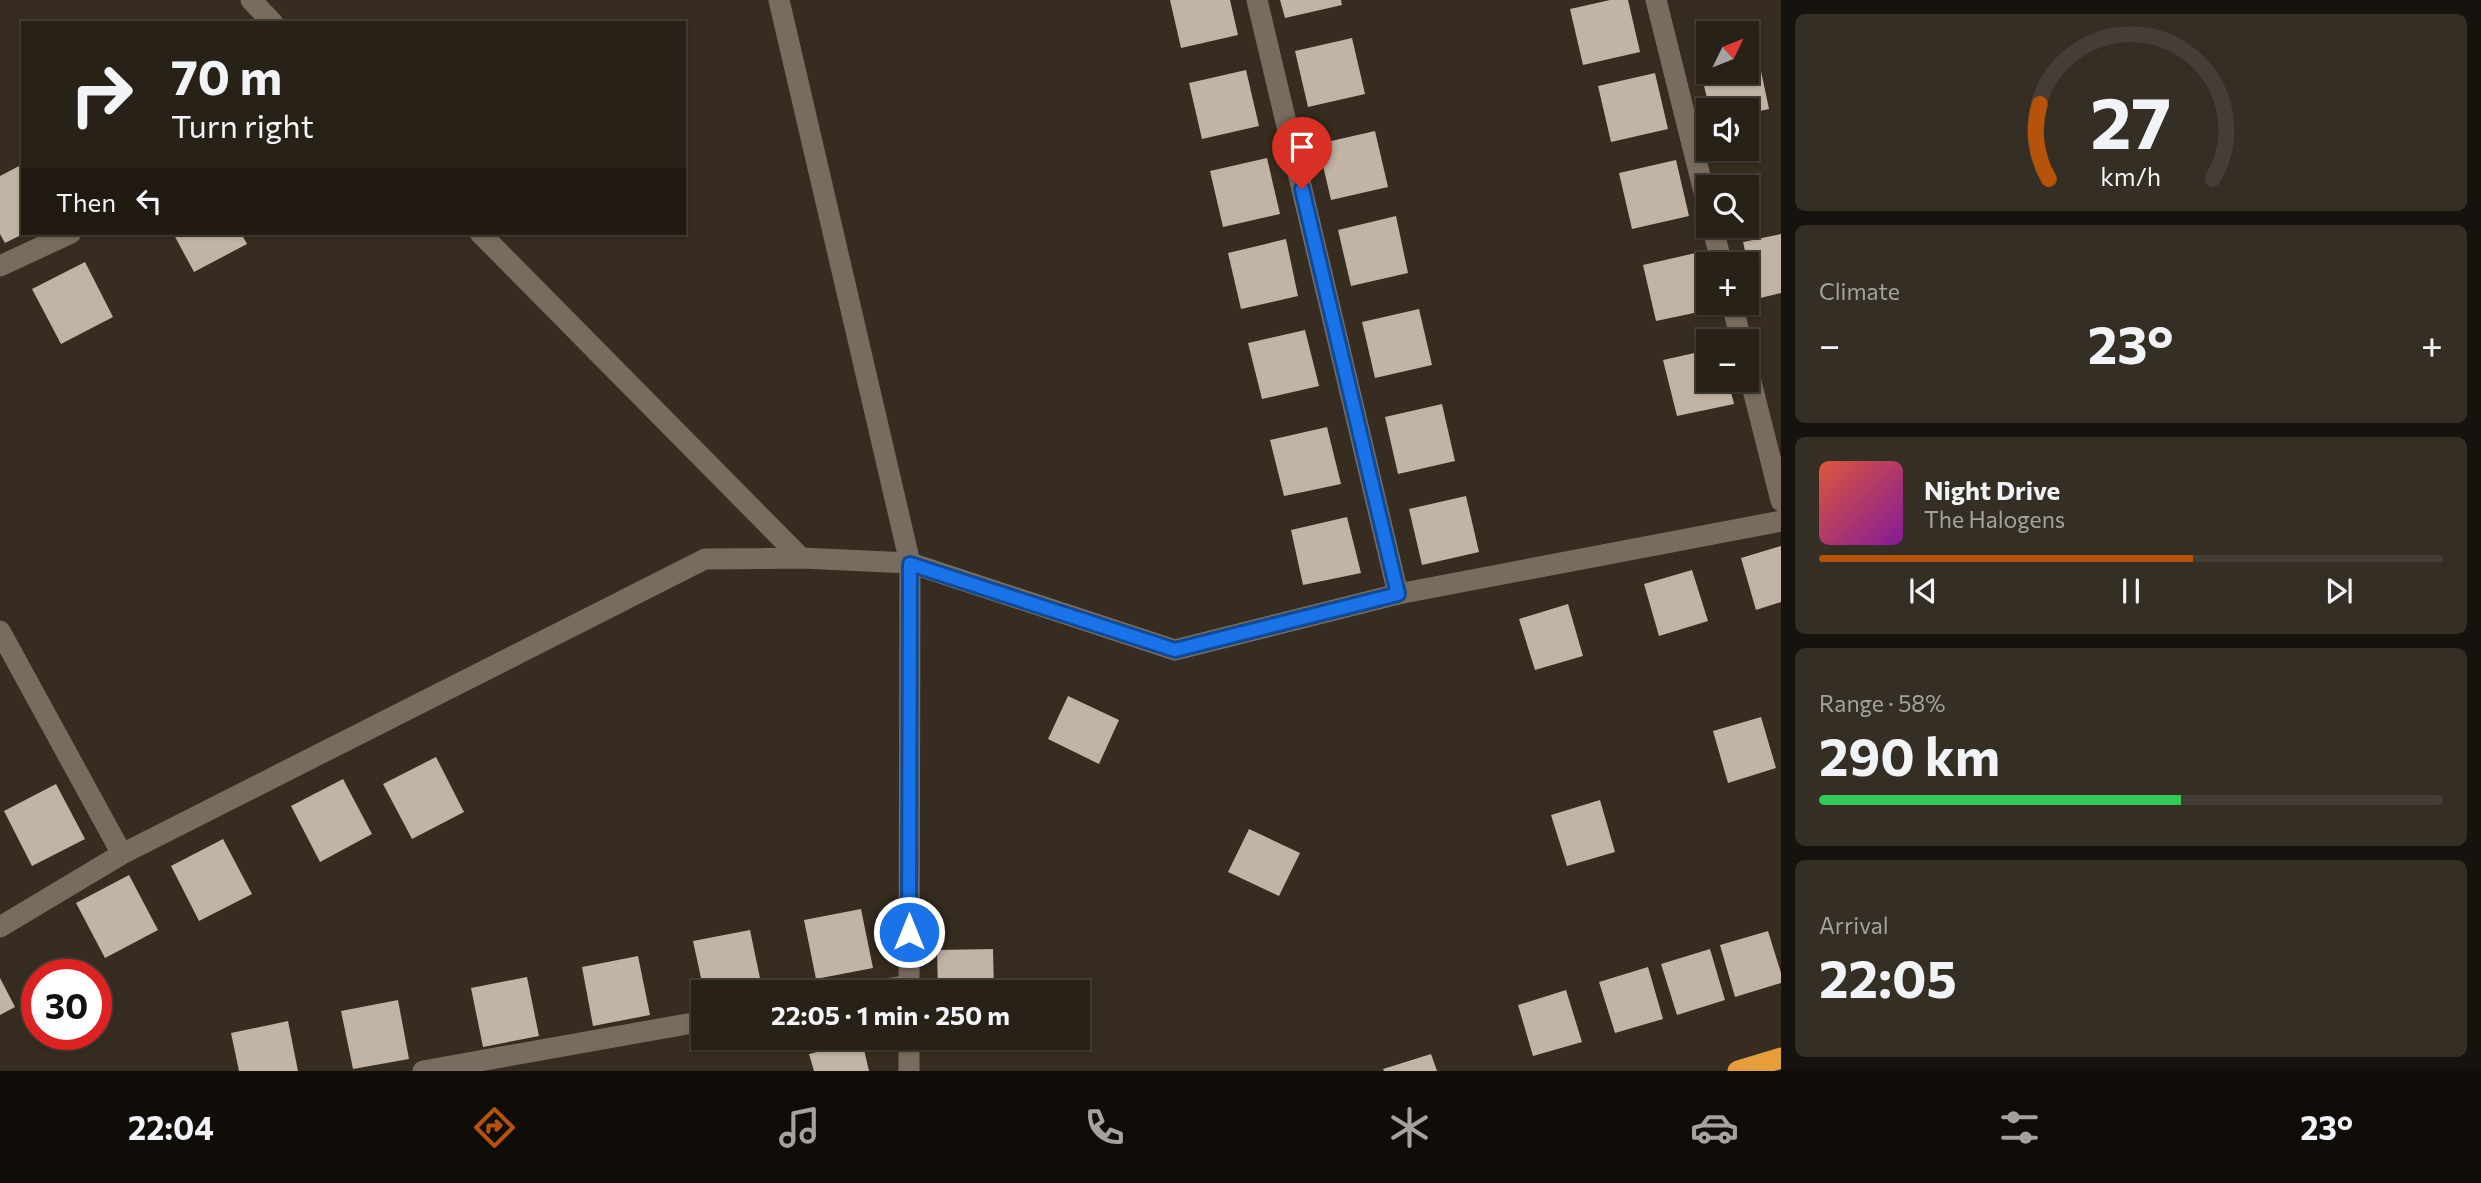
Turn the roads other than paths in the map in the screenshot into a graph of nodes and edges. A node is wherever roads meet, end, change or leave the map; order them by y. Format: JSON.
{"nodes":[{"id":1,"x":251,"y":0,"type":"edge"},
{"id":2,"x":779,"y":0,"type":"edge"},
{"id":3,"x":1257,"y":0,"type":"edge"},
{"id":4,"x":1656,"y":0,"type":"edge"},
{"id":5,"x":271,"y":21,"type":"edge"},
{"id":6,"x":1700,"y":175,"type":"edge"},
{"id":7,"x":67,"y":235,"type":"edge"},
{"id":8,"x":482,"y":235,"type":"edge"},
{"id":9,"x":0,"y":266,"type":"edge"},
{"id":10,"x":1754,"y":392,"type":"edge"},
{"id":11,"x":1781,"y":501,"type":"edge"},
{"id":12,"x":1781,"y":521,"type":"edge"},
{"id":13,"x":801,"y":558,"type":"junction"},
{"id":14,"x":910,"y":564,"type":"junction"},
{"id":15,"x":1398,"y":594,"type":"junction"},
{"id":16,"x":0,"y":631,"type":"edge"},
{"id":17,"x":122,"y":855,"type":"junction"},
{"id":18,"x":0,"y":928,"type":"edge"},
{"id":19,"x":909,"y":980,"type":"edge"},
{"id":20,"x":691,"y":1023,"type":"edge"},
{"id":21,"x":909,"y":1050,"type":"edge"},
{"id":22,"x":1781,"y":1058,"type":"edge"},
{"id":23,"x":423,"y":1071,"type":"edge"},
{"id":24,"x":909,"y":1071,"type":"edge"},
{"id":25,"x":1738,"y":1071,"type":"edge"}],
"edges":[{"from":1,"to":5,"type":"street"},
{"from":2,"to":14,"type":"street"},
{"from":3,"to":15,"type":"street"},
{"from":4,"to":6,"type":"street"},
{"from":7,"to":9,"type":"street"},
{"from":8,"to":13,"type":"street"},
{"from":10,"to":11,"type":"street"},
{"from":12,"to":15,"type":"street"},
{"from":13,"to":14,"type":"street"},
{"from":13,"to":17,"type":"street"},
{"from":14,"to":15,"type":"street"},
{"from":14,"to":19,"type":"street"},
{"from":16,"to":17,"type":"street"},
{"from":17,"to":18,"type":"street"},
{"from":20,"to":23,"type":"street"},
{"from":21,"to":24,"type":"street"},
{"from":22,"to":25,"type":"highway"}]}
